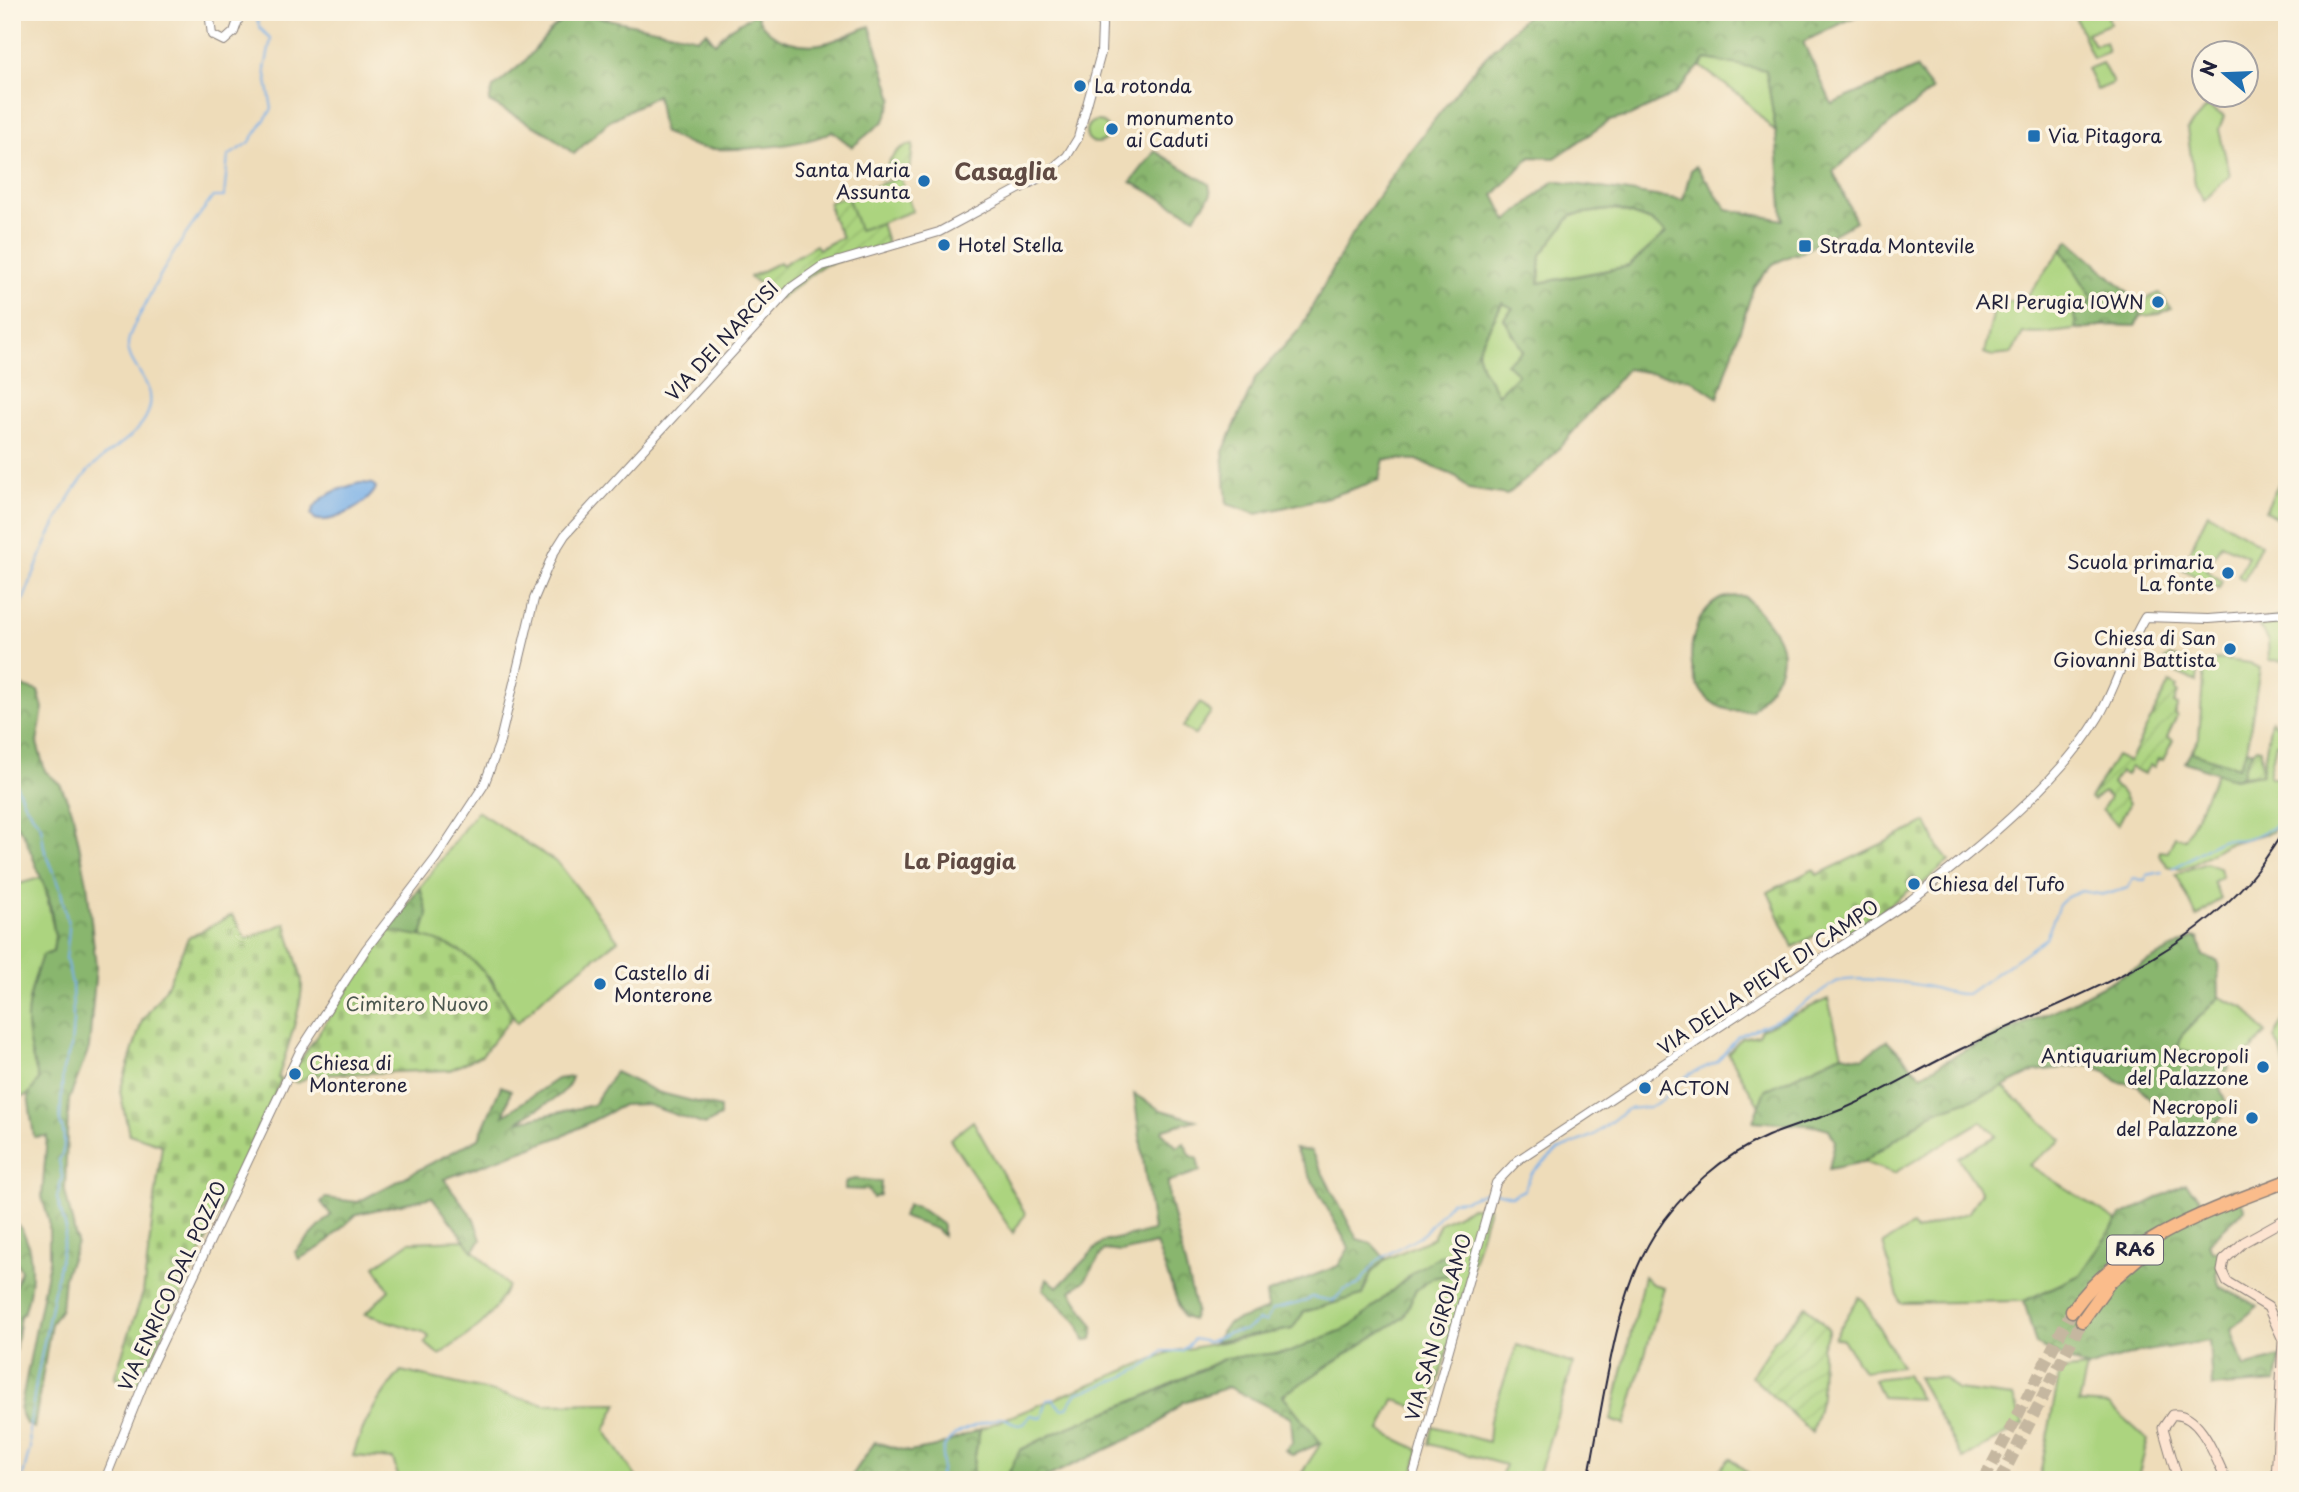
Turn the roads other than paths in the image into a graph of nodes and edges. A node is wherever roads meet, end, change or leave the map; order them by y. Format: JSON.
{"nodes":[{"id":1,"x":209,"y":12,"type":"edge"},
{"id":2,"x":242,"y":12,"type":"edge"},
{"id":3,"x":1096,"y":12,"type":"edge"},
{"id":4,"x":2287,"y":613,"type":"edge"},
{"id":5,"x":272,"y":1107,"type":"joint"},
{"id":6,"x":2287,"y":1181,"type":"edge"},
{"id":7,"x":1496,"y":1183,"type":"joint"},
{"id":8,"x":2287,"y":1189,"type":"edge"},
{"id":9,"x":2215,"y":1213,"type":"junction"},
{"id":10,"x":2287,"y":1218,"type":"edge"},
{"id":11,"x":2072,"y":1311,"type":"tunnel mouth"},
{"id":12,"x":2082,"y":1321,"type":"tunnel mouth"},
{"id":13,"x":105,"y":1480,"type":"edge"},
{"id":14,"x":1412,"y":1480,"type":"edge"},
{"id":15,"x":2178,"y":1480,"type":"edge"},
{"id":16,"x":2226,"y":1480,"type":"edge"},
{"id":17,"x":2276,"y":1480,"type":"edge"}],
"edges":[{"from":1,"to":2,"type":"street"},
{"from":3,"to":5,"type":"street","name":"VIA DEI NARCISI"},
{"from":4,"to":7,"type":"street","name":"VIA DELLA PIEVE DI CAMPO"},
{"from":5,"to":13,"type":"street","name":"VIA ENRICO DAL POZZO"},
{"from":6,"to":9,"type":"highway","number":"RA6"},
{"from":7,"to":14,"type":"street","name":"VIA SAN GIROLAMO"},
{"from":8,"to":9,"type":"highway","number":"RA6"},
{"from":9,"to":11,"type":"highway","number":"RA6"},
{"from":9,"to":12,"type":"highway","number":"RA6"},
{"from":10,"to":17,"type":"main road"},
{"from":15,"to":16,"type":"main road"}]}
